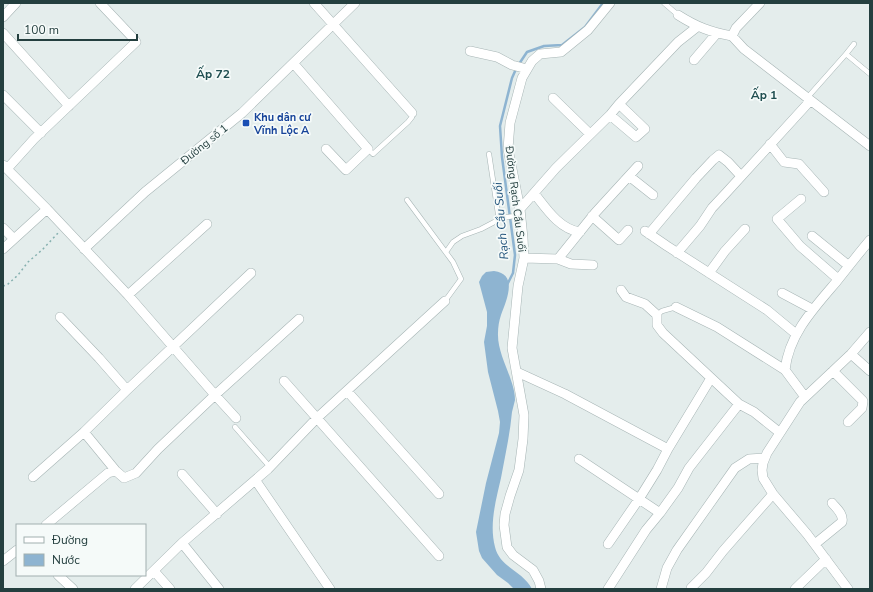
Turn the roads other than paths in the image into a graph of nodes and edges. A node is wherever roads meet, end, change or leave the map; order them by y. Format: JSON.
{"nodes":[{"id":1,"x":16,"y":3,"type":"edge"},
{"id":2,"x":100,"y":3,"type":"edge"},
{"id":3,"x":314,"y":3,"type":"edge"},
{"id":4,"x":355,"y":3,"type":"edge"},
{"id":5,"x":610,"y":3,"type":"edge"},
{"id":6,"x":664,"y":3,"type":"edge"},
{"id":7,"x":760,"y":3,"type":"edge"},
{"id":8,"x":678,"y":15,"type":"joint"},
{"id":9,"x":3,"y":17,"type":"edge"},
{"id":10,"x":333,"y":25,"type":"junction"},
{"id":11,"x":697,"y":27,"type":"junction"},
{"id":12,"x":3,"y":33,"type":"edge"},
{"id":13,"x":717,"y":33,"type":"junction"},
{"id":14,"x":732,"y":36,"type":"junction"},
{"id":15,"x":854,"y":44,"type":"dead end"},
{"id":16,"x":470,"y":51,"type":"dead end"},
{"id":17,"x":846,"y":54,"type":"junction"},
{"id":18,"x":694,"y":60,"type":"dead end"},
{"id":19,"x":294,"y":64,"type":"junction"},
{"id":20,"x":520,"y":67,"type":"junction"},
{"id":21,"x":870,"y":74,"type":"edge"},
{"id":22,"x":3,"y":95,"type":"edge"},
{"id":23,"x":553,"y":98,"type":"dead end"},
{"id":24,"x":808,"y":99,"type":"junction"},
{"id":25,"x":618,"y":104,"type":"junction"},
{"id":26,"x":69,"y":106,"type":"junction"},
{"id":27,"x":412,"y":113,"type":"joint"},
{"id":28,"x":610,"y":115,"type":"junction"},
{"id":29,"x":41,"y":133,"type":"junction"},
{"id":30,"x":590,"y":134,"type":"junction"},
{"id":31,"x":770,"y":144,"type":"junction"},
{"id":32,"x":870,"y":146,"type":"edge"},
{"id":33,"x":326,"y":149,"type":"dead end"},
{"id":34,"x":368,"y":149,"type":"junction"},
{"id":35,"x":488,"y":154,"type":"dead end"},
{"id":36,"x":638,"y":166,"type":"dead end"},
{"id":37,"x":5,"y":167,"type":"edge"},
{"id":38,"x":629,"y":176,"type":"junction"},
{"id":39,"x":741,"y":176,"type":"junction"},
{"id":40,"x":824,"y":192,"type":"dead end"},
{"id":41,"x":534,"y":193,"type":"junction"},
{"id":42,"x":653,"y":195,"type":"dead end"},
{"id":43,"x":801,"y":198,"type":"dead end"},
{"id":44,"x":406,"y":200,"type":"dead end"},
{"id":45,"x":48,"y":209,"type":"junction"},
{"id":46,"x":518,"y":214,"type":"junction"},
{"id":47,"x":592,"y":216,"type":"junction"},
{"id":48,"x":500,"y":219,"type":"junction"},
{"id":49,"x":207,"y":224,"type":"dead end"},
{"id":50,"x":3,"y":228,"type":"edge"},
{"id":51,"x":745,"y":229,"type":"dead end"},
{"id":52,"x":628,"y":230,"type":"dead end"},
{"id":53,"x":580,"y":232,"type":"junction"},
{"id":54,"x":812,"y":236,"type":"dead end"},
{"id":55,"x":14,"y":239,"type":"junction"},
{"id":56,"x":870,"y":240,"type":"edge"},
{"id":57,"x":3,"y":249,"type":"edge"},
{"id":58,"x":84,"y":249,"type":"junction"},
{"id":59,"x":446,"y":252,"type":"junction"},
{"id":60,"x":677,"y":253,"type":"junction"},
{"id":61,"x":524,"y":258,"type":"junction"},
{"id":62,"x":558,"y":259,"type":"junction"},
{"id":63,"x":593,"y":265,"type":"dead end"},
{"id":64,"x":849,"y":266,"type":"junction"},
{"id":65,"x":251,"y":273,"type":"dead end"},
{"id":66,"x":709,"y":273,"type":"junction"},
{"id":67,"x":838,"y":279,"type":"junction"},
{"id":68,"x":621,"y":290,"type":"dead end"},
{"id":69,"x":782,"y":293,"type":"dead end"},
{"id":70,"x":128,"y":295,"type":"junction"},
{"id":71,"x":445,"y":301,"type":"joint"},
{"id":72,"x":676,"y":307,"type":"joint"},
{"id":73,"x":812,"y":310,"type":"junction"},
{"id":74,"x":657,"y":315,"type":"junction"},
{"id":75,"x":60,"y":317,"type":"dead end"},
{"id":76,"x":299,"y":319,"type":"dead end"},
{"id":77,"x":870,"y":332,"type":"edge"},
{"id":78,"x":796,"y":334,"type":"junction"},
{"id":79,"x":173,"y":346,"type":"junction"},
{"id":80,"x":851,"y":354,"type":"junction"},
{"id":81,"x":785,"y":370,"type":"junction"},
{"id":82,"x":833,"y":371,"type":"junction"},
{"id":83,"x":870,"y":371,"type":"edge"},
{"id":84,"x":517,"y":372,"type":"junction"},
{"id":85,"x":711,"y":378,"type":"junction"},
{"id":86,"x":284,"y":381,"type":"dead end"},
{"id":87,"x":127,"y":390,"type":"junction"},
{"id":88,"x":347,"y":391,"type":"junction"},
{"id":89,"x":215,"y":395,"type":"junction"},
{"id":90,"x":805,"y":397,"type":"junction"},
{"id":91,"x":739,"y":404,"type":"junction"},
{"id":92,"x":317,"y":418,"type":"junction"},
{"id":93,"x":848,"y":422,"type":"dead end"},
{"id":94,"x":236,"y":423,"type":"joint"},
{"id":95,"x":84,"y":432,"type":"junction"},
{"id":96,"x":779,"y":432,"type":"junction"},
{"id":97,"x":668,"y":449,"type":"junction"},
{"id":98,"x":765,"y":458,"type":"junction"},
{"id":99,"x":579,"y":459,"type":"dead end"},
{"id":100,"x":270,"y":467,"type":"junction"},
{"id":101,"x":116,"y":471,"type":"junction"},
{"id":102,"x":182,"y":474,"type":"dead end"},
{"id":103,"x":33,"y":477,"type":"dead end"},
{"id":104,"x":256,"y":481,"type":"junction"},
{"id":105,"x":439,"y":494,"type":"dead end"},
{"id":106,"x":773,"y":494,"type":"junction"},
{"id":107,"x":639,"y":499,"type":"junction"},
{"id":108,"x":832,"y":503,"type":"dead end"},
{"id":109,"x":660,"y":513,"type":"junction"},
{"id":110,"x":217,"y":514,"type":"junction"},
{"id":111,"x":48,"y":524,"type":"edge"},
{"id":112,"x":182,"y":543,"type":"junction"},
{"id":113,"x":608,"y":544,"type":"dead end"},
{"id":114,"x":815,"y":544,"type":"junction"},
{"id":115,"x":16,"y":551,"type":"edge"},
{"id":116,"x":439,"y":556,"type":"dead end"},
{"id":117,"x":4,"y":559,"type":"edge"},
{"id":118,"x":826,"y":559,"type":"junction"},
{"id":119,"x":154,"y":571,"type":"junction"},
{"id":120,"x":59,"y":576,"type":"edge"},
{"id":121,"x":136,"y":588,"type":"edge"},
{"id":122,"x":691,"y":588,"type":"edge"},
{"id":123,"x":71,"y":589,"type":"edge"},
{"id":124,"x":170,"y":589,"type":"edge"},
{"id":125,"x":219,"y":589,"type":"edge"},
{"id":126,"x":330,"y":589,"type":"edge"},
{"id":127,"x":541,"y":589,"type":"edge"},
{"id":128,"x":608,"y":589,"type":"edge"},
{"id":129,"x":661,"y":589,"type":"edge"},
{"id":130,"x":795,"y":589,"type":"edge"},
{"id":131,"x":848,"y":589,"type":"edge"}],
"edges":[{"from":1,"to":9,"type":"street"},
{"from":2,"to":26,"type":"street"},
{"from":3,"to":10,"type":"street"},
{"from":4,"to":10,"type":"street","name":"Đường số 1"},
{"from":5,"to":20,"type":"street"},
{"from":6,"to":8,"type":"lane"},
{"from":7,"to":14,"type":"street"},
{"from":8,"to":11,"type":"street"},
{"from":10,"to":19,"type":"street","name":"Đường số 1"},
{"from":10,"to":27,"type":"street"},
{"from":11,"to":13,"type":"street"},
{"from":11,"to":25,"type":"street"},
{"from":12,"to":26,"type":"street"},
{"from":13,"to":14,"type":"street"},
{"from":13,"to":18,"type":"street"},
{"from":14,"to":24,"type":"street"},
{"from":15,"to":17,"type":"lane"},
{"from":16,"to":20,"type":"street"},
{"from":17,"to":21,"type":"lane"},
{"from":17,"to":24,"type":"lane"},
{"from":19,"to":34,"type":"street"},
{"from":19,"to":58,"type":"street","name":"Đường số 1"},
{"from":20,"to":46,"type":"street","name":"Đường Rạch Cầu Suối"},
{"from":22,"to":29,"type":"street"},
{"from":23,"to":30,"type":"street"},
{"from":24,"to":31,"type":"street"},
{"from":24,"to":32,"type":"street"},
{"from":25,"to":28,"type":"street"},
{"from":25,"to":28,"type":"street"},
{"from":26,"to":29,"type":"street"},
{"from":27,"to":34,"type":"lane"},
{"from":28,"to":30,"type":"street"},
{"from":29,"to":37,"type":"street"},
{"from":30,"to":41,"type":"street"},
{"from":31,"to":39,"type":"street"},
{"from":31,"to":40,"type":"street"},
{"from":33,"to":34,"type":"street"},
{"from":35,"to":48,"type":"lane"},
{"from":36,"to":38,"type":"street"},
{"from":37,"to":45,"type":"street"},
{"from":38,"to":42,"type":"street"},
{"from":38,"to":47,"type":"street"},
{"from":39,"to":60,"type":"street"},
{"from":39,"to":60,"type":"street"},
{"from":41,"to":46,"type":"street"},
{"from":41,"to":53,"type":"street"},
{"from":43,"to":67,"type":"street"},
{"from":44,"to":59,"type":"lane"},
{"from":45,"to":55,"type":"street"},
{"from":45,"to":58,"type":"street"},
{"from":46,"to":48,"type":"lane"},
{"from":46,"to":61,"type":"street","name":"Đường Rạch Cầu Suối"},
{"from":47,"to":52,"type":"street"},
{"from":47,"to":53,"type":"street"},
{"from":48,"to":59,"type":"lane"},
{"from":49,"to":70,"type":"street"},
{"from":50,"to":55,"type":"street"},
{"from":51,"to":66,"type":"street"},
{"from":53,"to":62,"type":"street"},
{"from":54,"to":64,"type":"street"},
{"from":55,"to":57,"type":"street"},
{"from":56,"to":64,"type":"street"},
{"from":58,"to":70,"type":"street"},
{"from":59,"to":71,"type":"lane"},
{"from":60,"to":66,"type":"street"},
{"from":61,"to":62,"type":"street"},
{"from":61,"to":84,"type":"street","name":"Đường Rạch Cầu Suối"},
{"from":62,"to":63,"type":"street"},
{"from":64,"to":67,"type":"street"},
{"from":65,"to":79,"type":"street"},
{"from":66,"to":78,"type":"street"},
{"from":67,"to":73,"type":"street"},
{"from":68,"to":74,"type":"street"},
{"from":69,"to":73,"type":"street"},
{"from":70,"to":79,"type":"street"},
{"from":71,"to":88,"type":"street"},
{"from":72,"to":74,"type":"lane"},
{"from":72,"to":81,"type":"street"},
{"from":73,"to":78,"type":"street"},
{"from":74,"to":85,"type":"street"},
{"from":75,"to":87,"type":"street"},
{"from":76,"to":89,"type":"street"},
{"from":77,"to":80,"type":"street"},
{"from":78,"to":81,"type":"street"},
{"from":79,"to":87,"type":"street"},
{"from":79,"to":89,"type":"street"},
{"from":80,"to":82,"type":"street"},
{"from":80,"to":83,"type":"street"},
{"from":81,"to":90,"type":"street"},
{"from":82,"to":90,"type":"street"},
{"from":82,"to":93,"type":"street"},
{"from":84,"to":97,"type":"street"},
{"from":84,"to":127,"type":"street","name":"Đường Rạch Cầu Suối"},
{"from":85,"to":91,"type":"street"},
{"from":85,"to":97,"type":"street"},
{"from":86,"to":92,"type":"street"},
{"from":87,"to":95,"type":"street"},
{"from":88,"to":92,"type":"street"},
{"from":88,"to":105,"type":"street"},
{"from":89,"to":94,"type":"street"},
{"from":89,"to":101,"type":"street"},
{"from":90,"to":96,"type":"street"},
{"from":91,"to":96,"type":"street"},
{"from":91,"to":109,"type":"street"},
{"from":92,"to":100,"type":"street"},
{"from":92,"to":116,"type":"street"},
{"from":94,"to":100,"type":"lane"},
{"from":95,"to":101,"type":"street"},
{"from":95,"to":103,"type":"street"},
{"from":96,"to":98,"type":"street"},
{"from":97,"to":107,"type":"street"},
{"from":98,"to":106,"type":"street"},
{"from":98,"to":129,"type":"street"},
{"from":99,"to":107,"type":"street"},
{"from":100,"to":104,"type":"street"},
{"from":101,"to":111,"type":"street"},
{"from":102,"to":110,"type":"street"},
{"from":104,"to":110,"type":"street"},
{"from":104,"to":126,"type":"street"},
{"from":106,"to":114,"type":"street"},
{"from":106,"to":122,"type":"street"},
{"from":107,"to":109,"type":"street"},
{"from":107,"to":113,"type":"street"},
{"from":108,"to":114,"type":"street"},
{"from":109,"to":128,"type":"street"},
{"from":110,"to":112,"type":"street"},
{"from":112,"to":119,"type":"street"},
{"from":112,"to":125,"type":"street"},
{"from":114,"to":118,"type":"street"},
{"from":115,"to":117,"type":"street"},
{"from":118,"to":130,"type":"street"},
{"from":118,"to":131,"type":"street"},
{"from":119,"to":121,"type":"street"},
{"from":119,"to":124,"type":"street"},
{"from":120,"to":123,"type":"street"}]}
